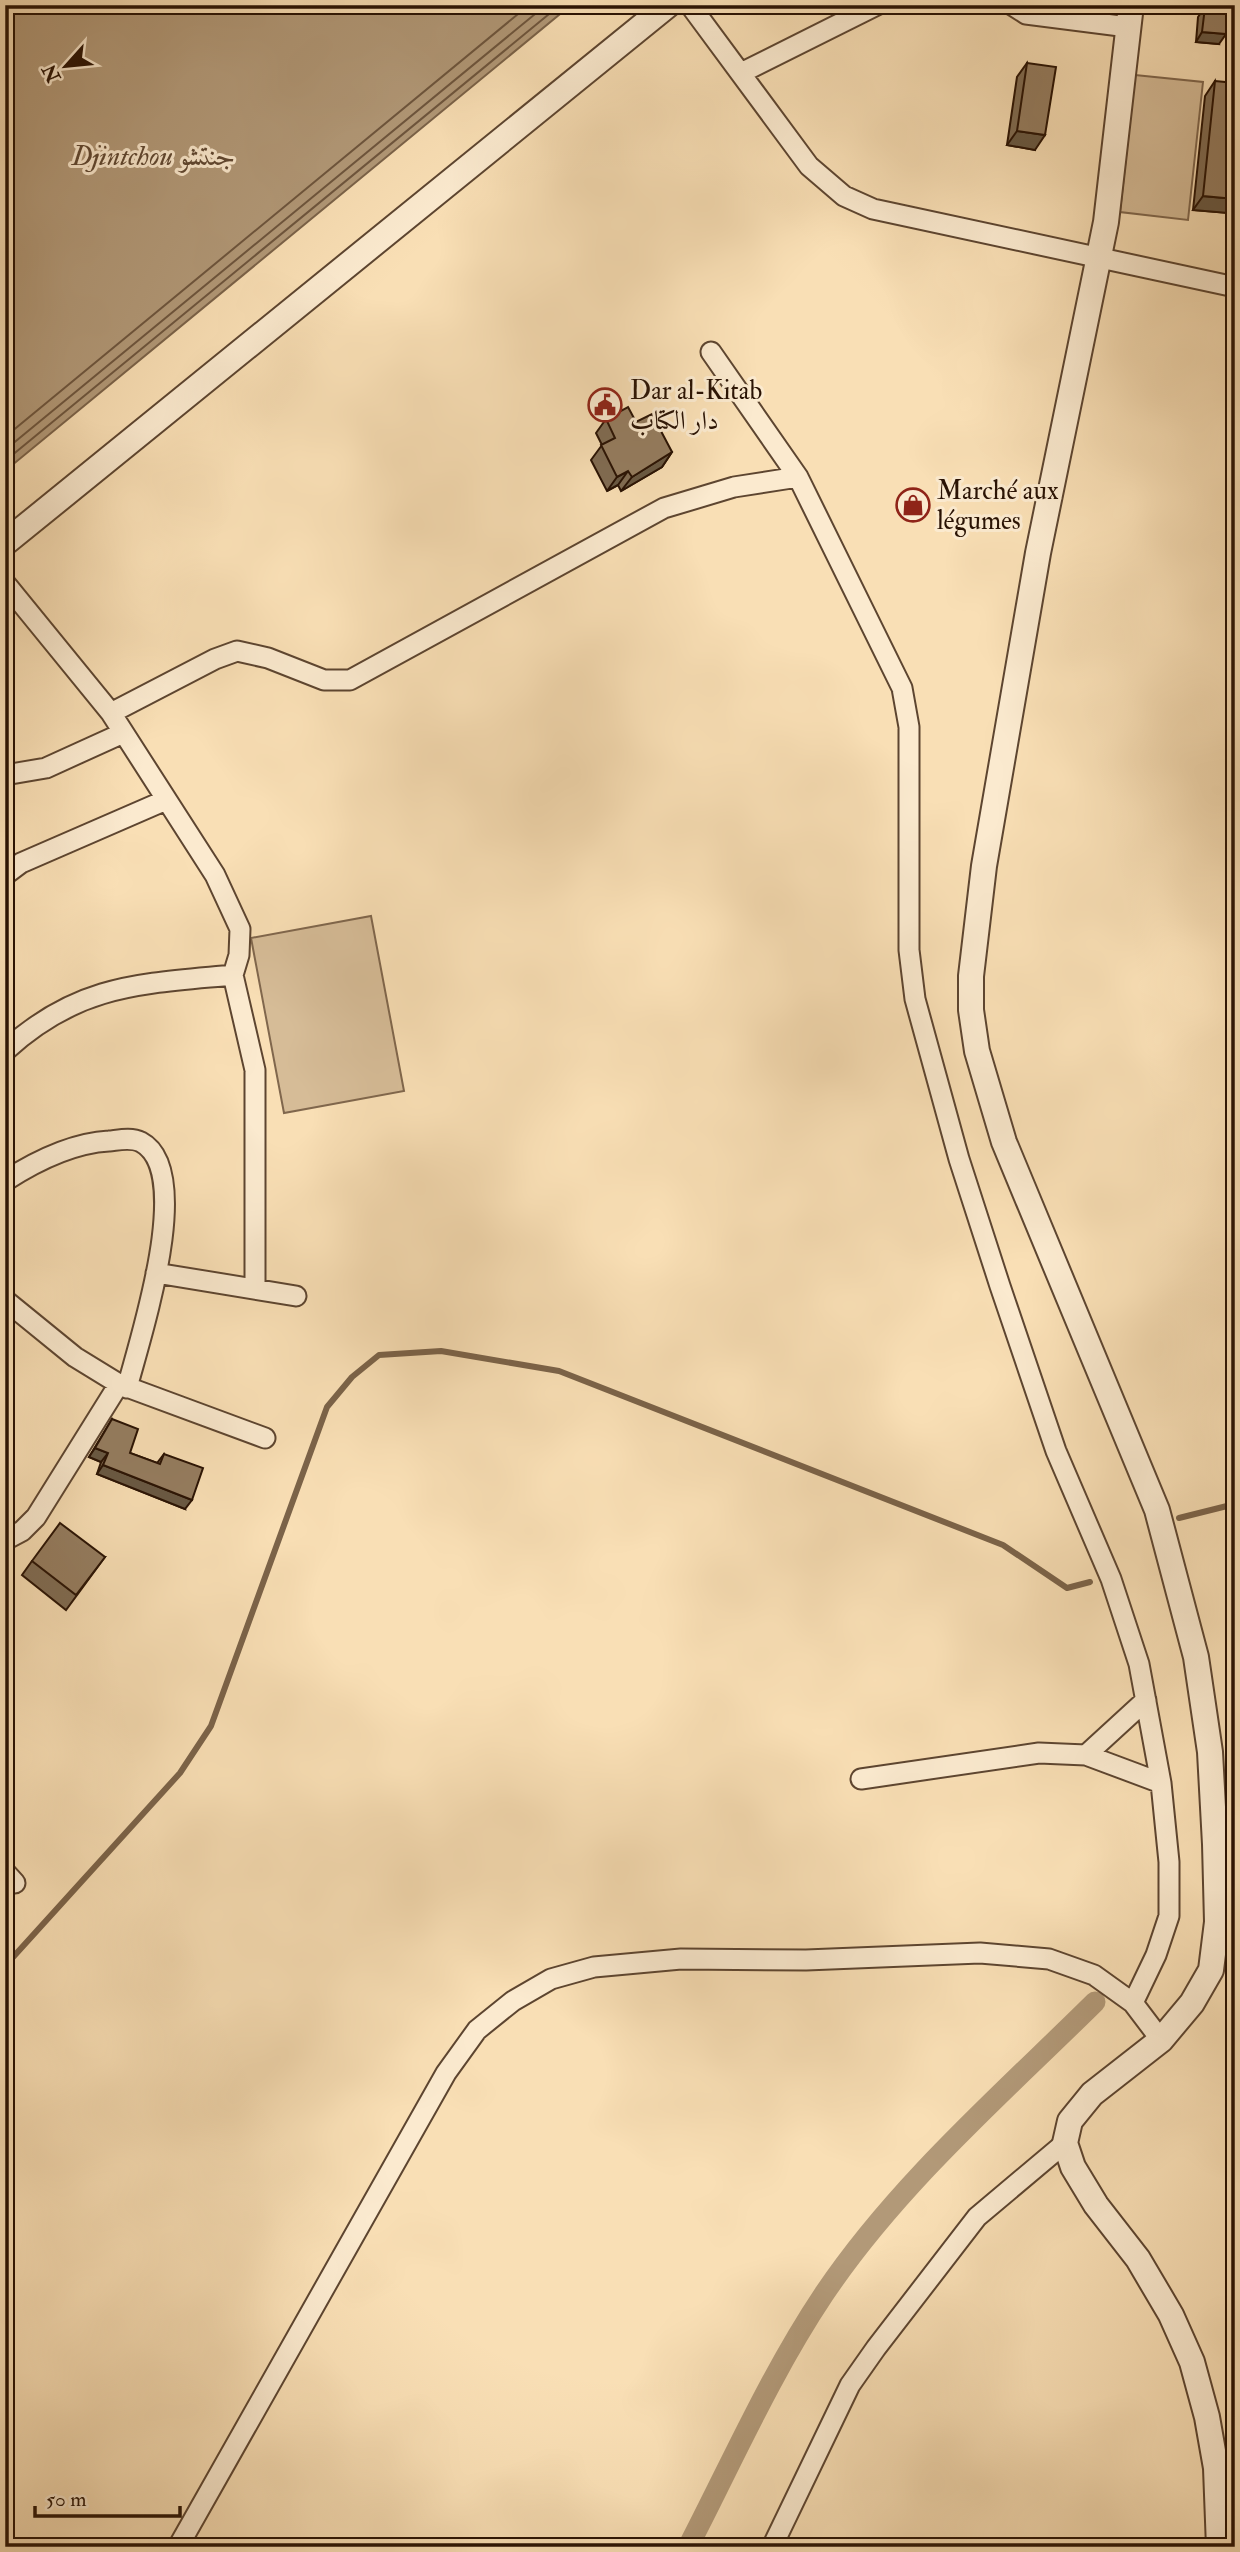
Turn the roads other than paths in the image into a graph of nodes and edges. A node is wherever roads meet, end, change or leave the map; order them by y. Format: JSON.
{"nodes":[{"id":1,"x":668,"y":5,"type":"edge"},
{"id":2,"x":690,"y":5,"type":"edge"},
{"id":3,"x":877,"y":5,"type":"edge"},
{"id":4,"x":1012,"y":5,"type":"edge"},
{"id":5,"x":1129,"y":16,"type":"edge"},
{"id":6,"x":741,"y":73,"type":"junction"},
{"id":7,"x":1099,"y":257,"type":"junction"},
{"id":8,"x":1235,"y":287,"type":"edge"},
{"id":9,"x":711,"y":352,"type":"dead end"},
{"id":10,"x":798,"y":477,"type":"junction"},
{"id":11,"x":5,"y":543,"type":"edge"},
{"id":12,"x":5,"y":583,"type":"edge"},
{"id":13,"x":111,"y":713,"type":"junction"},
{"id":14,"x":123,"y":733,"type":"junction"},
{"id":15,"x":5,"y":775,"type":"edge"},
{"id":16,"x":166,"y":800,"type":"junction"},
{"id":17,"x":5,"y":875,"type":"edge"},
{"id":18,"x":233,"y":975,"type":"junction"},
{"id":19,"x":5,"y":1051,"type":"edge"},
{"id":20,"x":5,"y":1181,"type":"edge"},
{"id":21,"x":156,"y":1273,"type":"junction"},
{"id":22,"x":256,"y":1289,"type":"junction"},
{"id":23,"x":296,"y":1296,"type":"dead end"},
{"id":24,"x":5,"y":1300,"type":"edge"},
{"id":25,"x":123,"y":1386,"type":"junction"},
{"id":26,"x":265,"y":1438,"type":"dead end"},
{"id":27,"x":5,"y":1540,"type":"edge"},
{"id":28,"x":1146,"y":1700,"type":"junction"},
{"id":29,"x":1086,"y":1755,"type":"junction"},
{"id":30,"x":861,"y":1779,"type":"dead end"},
{"id":31,"x":1161,"y":1783,"type":"junction"},
{"id":32,"x":1133,"y":2003,"type":"junction"},
{"id":33,"x":1161,"y":2040,"type":"junction"},
{"id":34,"x":1065,"y":2143,"type":"junction"},
{"id":35,"x":178,"y":2547,"type":"edge"},
{"id":36,"x":772,"y":2547,"type":"edge"},
{"id":37,"x":1219,"y":2547,"type":"edge"}],
"edges":[{"from":1,"to":11,"type":"street"},
{"from":2,"to":6,"type":"street"},
{"from":3,"to":6,"type":"street"},
{"from":4,"to":5,"type":"street"},
{"from":5,"to":7,"type":"street"},
{"from":6,"to":7,"type":"street"},
{"from":7,"to":8,"type":"street"},
{"from":7,"to":33,"type":"street"},
{"from":9,"to":10,"type":"street"},
{"from":10,"to":13,"type":"street"},
{"from":10,"to":28,"type":"street"},
{"from":12,"to":13,"type":"street"},
{"from":13,"to":14,"type":"street"},
{"from":14,"to":15,"type":"street"},
{"from":14,"to":16,"type":"street"},
{"from":16,"to":17,"type":"street"},
{"from":16,"to":18,"type":"street"},
{"from":18,"to":19,"type":"street"},
{"from":18,"to":22,"type":"street"},
{"from":20,"to":21,"type":"street"},
{"from":21,"to":22,"type":"street"},
{"from":21,"to":25,"type":"street"},
{"from":22,"to":23,"type":"street"},
{"from":24,"to":25,"type":"street"},
{"from":25,"to":26,"type":"street"},
{"from":25,"to":27,"type":"street"},
{"from":28,"to":29,"type":"street"},
{"from":28,"to":31,"type":"street"},
{"from":29,"to":30,"type":"street"},
{"from":29,"to":31,"type":"street"},
{"from":31,"to":32,"type":"street"},
{"from":32,"to":33,"type":"street"},
{"from":32,"to":35,"type":"street"},
{"from":33,"to":34,"type":"street"},
{"from":34,"to":36,"type":"street"},
{"from":34,"to":37,"type":"street"}]}
